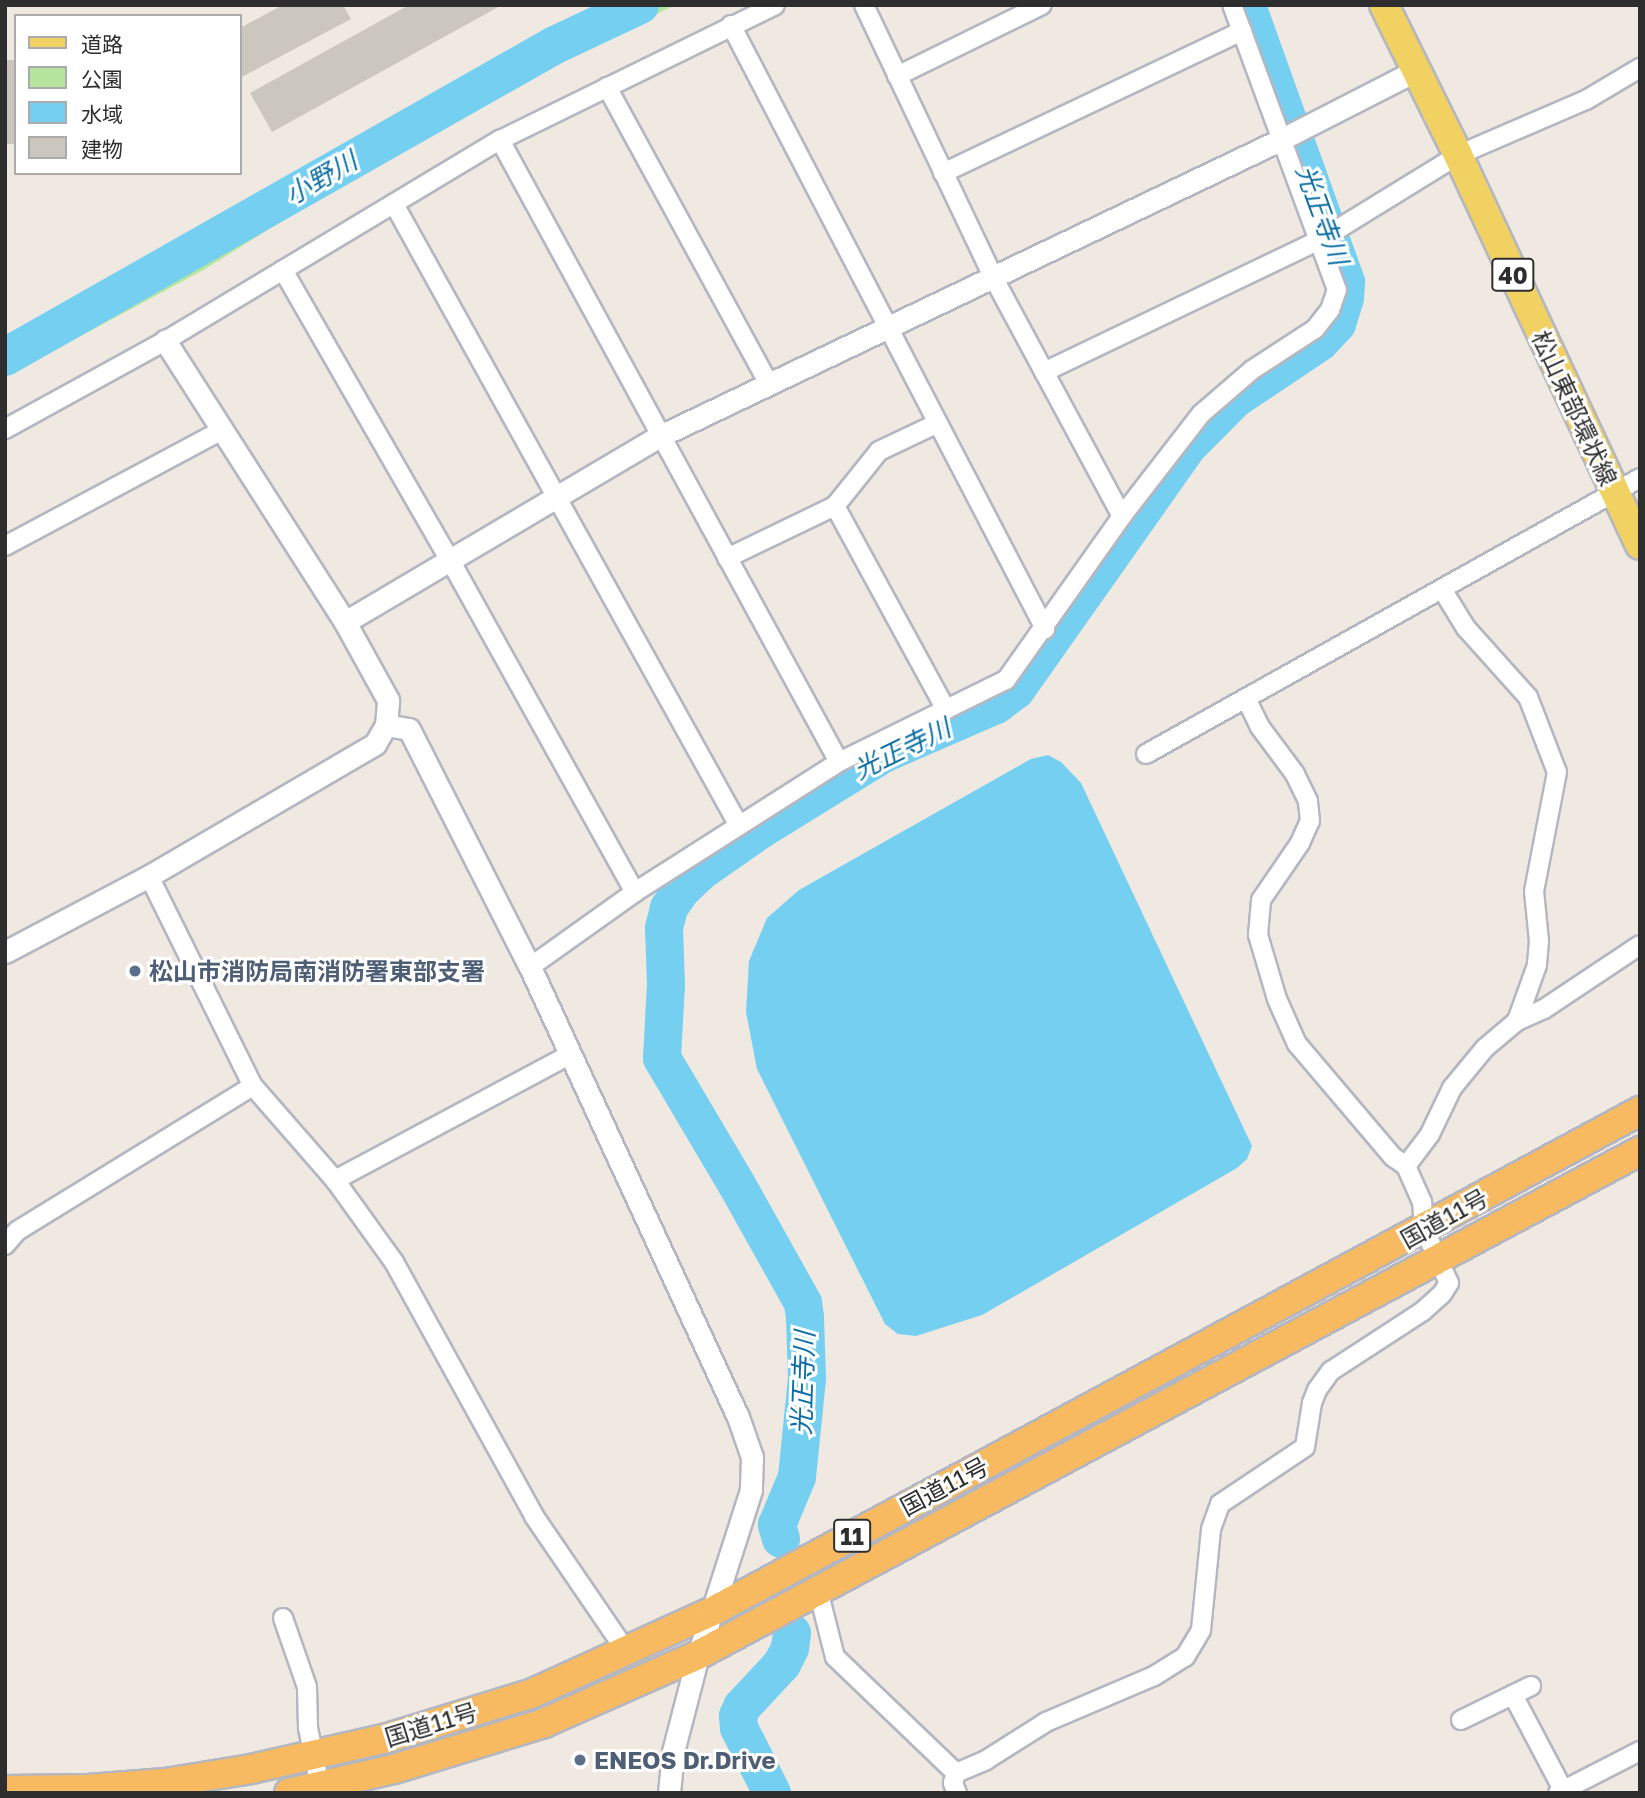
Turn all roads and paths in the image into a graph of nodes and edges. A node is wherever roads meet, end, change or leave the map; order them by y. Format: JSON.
{"nodes":[{"id":1,"x":775,"y":5,"type":"edge"},
{"id":2,"x":864,"y":5,"type":"edge"},
{"id":3,"x":1042,"y":5,"type":"edge"},
{"id":4,"x":1232,"y":5,"type":"edge"},
{"id":5,"x":1384,"y":5,"type":"edge"},
{"id":6,"x":731,"y":25,"type":"junction"},
{"id":7,"x":1241,"y":30,"type":"junction"},
{"id":8,"x":1640,"y":68,"type":"edge"},
{"id":9,"x":1415,"y":71,"type":"junction"},
{"id":10,"x":897,"y":76,"type":"junction"},
{"id":11,"x":607,"y":87,"type":"junction"},
{"id":12,"x":1282,"y":139,"type":"junction"},
{"id":13,"x":500,"y":140,"type":"junction"},
{"id":14,"x":1458,"y":155,"type":"junction"},
{"id":15,"x":943,"y":173,"type":"junction"},
{"id":16,"x":394,"y":204,"type":"junction"},
{"id":17,"x":1320,"y":240,"type":"junction"},
{"id":18,"x":283,"y":270,"type":"junction"},
{"id":19,"x":992,"y":275,"type":"junction"},
{"id":20,"x":888,"y":326,"type":"junction"},
{"id":21,"x":164,"y":341,"type":"junction"},
{"id":22,"x":1044,"y":372,"type":"junction"},
{"id":23,"x":769,"y":384,"type":"junction"},
{"id":24,"x":938,"y":423,"type":"junction"},
{"id":25,"x":5,"y":429,"type":"edge"},
{"id":26,"x":222,"y":430,"type":"junction"},
{"id":27,"x":660,"y":436,"type":"junction"},
{"id":28,"x":1640,"y":478,"type":"edge"},
{"id":29,"x":1614,"y":493,"type":"junction"},
{"id":30,"x":556,"y":498,"type":"junction"},
{"id":31,"x":835,"y":506,"type":"junction"},
{"id":32,"x":1122,"y":516,"type":"junction"},
{"id":33,"x":1640,"y":545,"type":"edge"},
{"id":34,"x":5,"y":546,"type":"edge"},
{"id":35,"x":727,"y":558,"type":"junction"},
{"id":36,"x":450,"y":560,"type":"junction"},
{"id":37,"x":1442,"y":589,"type":"junction"},
{"id":38,"x":345,"y":622,"type":"junction"},
{"id":39,"x":1045,"y":629,"type":"junction"},
{"id":40,"x":1245,"y":698,"type":"junction"},
{"id":41,"x":946,"y":710,"type":"junction"},
{"id":42,"x":386,"y":725,"type":"junction"},
{"id":43,"x":1146,"y":754,"type":"dead end"},
{"id":44,"x":839,"y":762,"type":"junction"},
{"id":45,"x":739,"y":826,"type":"junction"},
{"id":46,"x":149,"y":876,"type":"junction"},
{"id":47,"x":635,"y":892,"type":"junction"},
{"id":48,"x":1640,"y":945,"type":"edge"},
{"id":49,"x":5,"y":952,"type":"edge"},
{"id":50,"x":530,"y":967,"type":"junction"},
{"id":51,"x":1517,"y":1021,"type":"junction"},
{"id":52,"x":569,"y":1055,"type":"junction"},
{"id":53,"x":253,"y":1086,"type":"junction"},
{"id":54,"x":1640,"y":1111,"type":"edge"},
{"id":55,"x":1640,"y":1151,"type":"edge"},
{"id":56,"x":1406,"y":1166,"type":"junction"},
{"id":57,"x":335,"y":1180,"type":"junction"},
{"id":58,"x":1424,"y":1229,"type":"junction"},
{"id":59,"x":5,"y":1245,"type":"edge"},
{"id":60,"x":1438,"y":1256,"type":"junction"},
{"id":61,"x":817,"y":1590,"type":"junction"},
{"id":62,"x":715,"y":1610,"type":"junction"},
{"id":63,"x":284,"y":1618,"type":"dead end"},
{"id":64,"x":626,"y":1651,"type":"junction"},
{"id":65,"x":698,"y":1655,"type":"junction"},
{"id":66,"x":1531,"y":1686,"type":"dead end"},
{"id":67,"x":1513,"y":1695,"type":"junction"},
{"id":68,"x":1461,"y":1720,"type":"dead end"},
{"id":69,"x":1640,"y":1751,"type":"edge"},
{"id":70,"x":313,"y":1756,"type":"junction"},
{"id":71,"x":956,"y":1773,"type":"junction"},
{"id":72,"x":320,"y":1786,"type":"junction"},
{"id":73,"x":5,"y":1790,"type":"edge"},
{"id":74,"x":1570,"y":1790,"type":"edge"},
{"id":75,"x":289,"y":1793,"type":"edge"},
{"id":76,"x":669,"y":1793,"type":"edge"},
{"id":77,"x":957,"y":1793,"type":"edge"}],
"edges":[{"from":1,"to":6,"type":"street"},
{"from":2,"to":10,"type":"street"},
{"from":3,"to":10,"type":"street"},
{"from":4,"to":7,"type":"street"},
{"from":5,"to":9,"type":"main road","name":"松山東部環状線","number":"40"},
{"from":6,"to":11,"type":"street"},
{"from":6,"to":20,"type":"street"},
{"from":7,"to":12,"type":"street"},
{"from":7,"to":15,"type":"street"},
{"from":8,"to":14,"type":"street"},
{"from":9,"to":12,"type":"street"},
{"from":9,"to":14,"type":"main road","name":"松山東部環状線","number":"40"},
{"from":10,"to":15,"type":"street"},
{"from":11,"to":13,"type":"street"},
{"from":11,"to":23,"type":"street"},
{"from":12,"to":17,"type":"street"},
{"from":12,"to":19,"type":"street"},
{"from":13,"to":16,"type":"street"},
{"from":13,"to":27,"type":"street"},
{"from":14,"to":17,"type":"street"},
{"from":14,"to":29,"type":"main road","name":"松山東部環状線","number":"40"},
{"from":15,"to":19,"type":"street"},
{"from":16,"to":18,"type":"street"},
{"from":16,"to":30,"type":"street"},
{"from":17,"to":22,"type":"street"},
{"from":17,"to":32,"type":"street"},
{"from":18,"to":21,"type":"street"},
{"from":18,"to":36,"type":"street"},
{"from":19,"to":20,"type":"street"},
{"from":19,"to":22,"type":"street"},
{"from":20,"to":23,"type":"street"},
{"from":20,"to":24,"type":"street"},
{"from":21,"to":25,"type":"street"},
{"from":21,"to":26,"type":"street"},
{"from":22,"to":32,"type":"street"},
{"from":23,"to":27,"type":"street"},
{"from":24,"to":31,"type":"street"},
{"from":24,"to":39,"type":"street"},
{"from":26,"to":34,"type":"street"},
{"from":26,"to":38,"type":"street"},
{"from":27,"to":30,"type":"street"},
{"from":27,"to":35,"type":"street"},
{"from":28,"to":29,"type":"street"},
{"from":29,"to":33,"type":"main road","name":"松山東部環状線","number":"40"},
{"from":29,"to":37,"type":"street"},
{"from":30,"to":36,"type":"street"},
{"from":30,"to":45,"type":"street"},
{"from":31,"to":35,"type":"street"},
{"from":31,"to":41,"type":"street"},
{"from":32,"to":39,"type":"street"},
{"from":35,"to":44,"type":"street"},
{"from":36,"to":38,"type":"street"},
{"from":36,"to":47,"type":"street"},
{"from":37,"to":40,"type":"street"},
{"from":37,"to":51,"type":"street"},
{"from":38,"to":42,"type":"street"},
{"from":39,"to":41,"type":"street"},
{"from":40,"to":43,"type":"street"},
{"from":40,"to":56,"type":"street"},
{"from":41,"to":44,"type":"street"},
{"from":42,"to":46,"type":"street"},
{"from":42,"to":50,"type":"street"},
{"from":44,"to":45,"type":"street"},
{"from":45,"to":47,"type":"street"},
{"from":46,"to":49,"type":"street"},
{"from":46,"to":53,"type":"street"},
{"from":47,"to":50,"type":"street"},
{"from":48,"to":51,"type":"street"},
{"from":50,"to":52,"type":"street"},
{"from":51,"to":56,"type":"street"},
{"from":52,"to":57,"type":"street"},
{"from":52,"to":62,"type":"street"},
{"from":53,"to":57,"type":"street"},
{"from":53,"to":59,"type":"street"},
{"from":54,"to":58,"type":"highway","name":"国道11号","number":"11"},
{"from":55,"to":60,"type":"highway","name":"国道11号","number":"11"},
{"from":56,"to":58,"type":"street"},
{"from":57,"to":64,"type":"street"},
{"from":58,"to":60,"type":"street"},
{"from":58,"to":62,"type":"highway","name":"国道11号","number":"11"},
{"from":60,"to":61,"type":"highway","name":"国道11号","number":"11"},
{"from":60,"to":71,"type":"street"},
{"from":61,"to":65,"type":"highway","name":"国道11号","number":"11"},
{"from":61,"to":71,"type":"street"},
{"from":62,"to":64,"type":"highway","name":"国道11号","number":"11"},
{"from":62,"to":65,"type":"street"},
{"from":63,"to":70,"type":"street"},
{"from":64,"to":70,"type":"highway","name":"国道11号","number":"11"},
{"from":65,"to":72,"type":"highway","name":"国道11号","number":"11"},
{"from":65,"to":76,"type":"street"},
{"from":66,"to":67,"type":"street"},
{"from":67,"to":68,"type":"street"},
{"from":67,"to":74,"type":"street"},
{"from":69,"to":74,"type":"street"},
{"from":70,"to":72,"type":"street"},
{"from":70,"to":73,"type":"highway","name":"国道11号","number":"11"},
{"from":71,"to":77,"type":"street"},
{"from":72,"to":75,"type":"highway","name":"国道11号","number":"11"}]}
